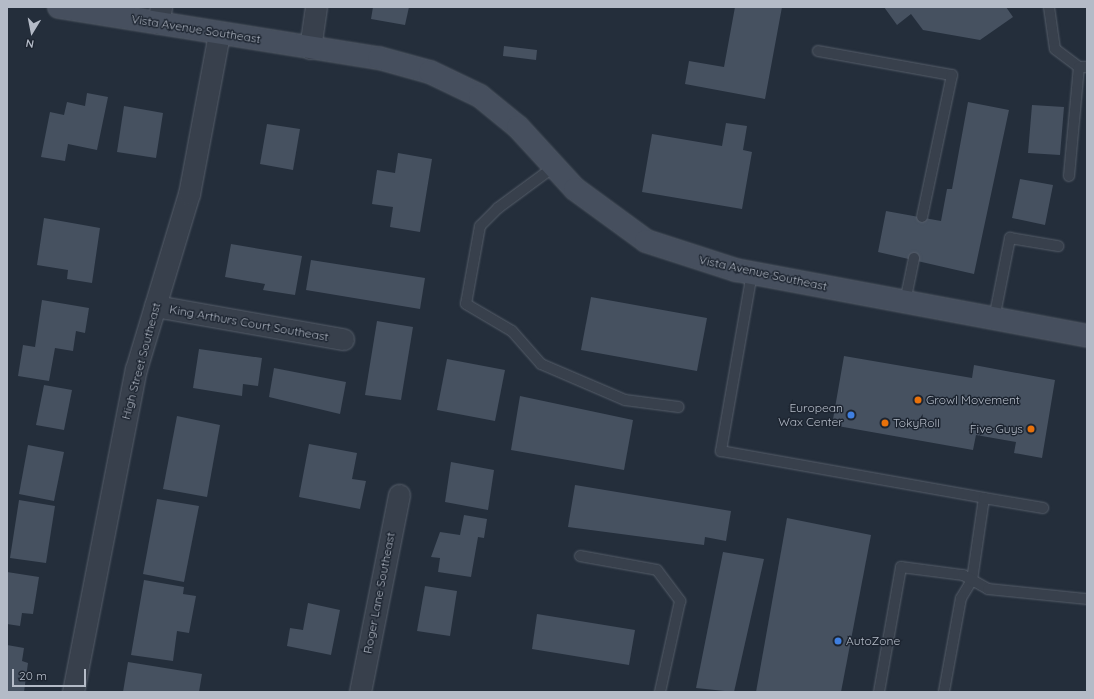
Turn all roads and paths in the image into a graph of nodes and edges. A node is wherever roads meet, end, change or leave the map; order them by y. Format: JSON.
{"nodes":[{"id":1,"x":59,"y":7,"type":"edge"},
{"id":2,"x":316,"y":7,"type":"edge"},
{"id":3,"x":1049,"y":7,"type":"edge"},
{"id":4,"x":160,"y":15,"type":"edge"},
{"id":5,"x":219,"y":33,"type":"junction"},
{"id":6,"x":310,"y":48,"type":"junction"},
{"id":7,"x":818,"y":51,"type":"dead end"},
{"id":8,"x":1083,"y":67,"type":"edge"},
{"id":9,"x":555,"y":166,"type":"junction"},
{"id":10,"x":1069,"y":176,"type":"dead end"},
{"id":11,"x":922,"y":217,"type":"dead end"},
{"id":12,"x":1058,"y":246,"type":"dead end"},
{"id":13,"x":914,"y":258,"type":"dead end"},
{"id":14,"x":752,"y":273,"type":"junction"},
{"id":15,"x":905,"y":302,"type":"junction"},
{"id":16,"x":154,"y":306,"type":"junction"},
{"id":17,"x":994,"y":319,"type":"junction"},
{"id":18,"x":1087,"y":336,"type":"edge"},
{"id":19,"x":343,"y":339,"type":"dead end"},
{"id":20,"x":679,"y":407,"type":"dead end"},
{"id":21,"x":399,"y":495,"type":"dead end"},
{"id":22,"x":984,"y":498,"type":"junction"},
{"id":23,"x":1043,"y":508,"type":"dead end"},
{"id":24,"x":580,"y":556,"type":"dead end"},
{"id":25,"x":972,"y":580,"type":"junction"},
{"id":26,"x":1087,"y":599,"type":"edge"},
{"id":27,"x":72,"y":692,"type":"edge"},
{"id":28,"x":360,"y":692,"type":"edge"},
{"id":29,"x":660,"y":692,"type":"edge"},
{"id":30,"x":879,"y":692,"type":"edge"},
{"id":31,"x":944,"y":692,"type":"edge"}],
"edges":[{"from":1,"to":4,"type":"main road","name":"Vista Avenue Southeast"},
{"from":2,"to":6,"type":"street"},
{"from":3,"to":8,"type":"lane"},
{"from":4,"to":5,"type":"main road","name":"Vista Avenue Southeast"},
{"from":5,"to":6,"type":"main road","name":"Vista Avenue Southeast"},
{"from":5,"to":16,"type":"street","name":"High Street Southeast"},
{"from":6,"to":9,"type":"main road","name":"Vista Avenue Southeast"},
{"from":7,"to":11,"type":"lane"},
{"from":8,"to":10,"type":"lane"},
{"from":9,"to":14,"type":"main road","name":"Vista Avenue Southeast"},
{"from":9,"to":20,"type":"lane"},
{"from":12,"to":17,"type":"lane"},
{"from":13,"to":15,"type":"lane"},
{"from":14,"to":15,"type":"main road","name":"Vista Avenue Southeast"},
{"from":14,"to":22,"type":"lane"},
{"from":15,"to":17,"type":"main road","name":"Vista Avenue Southeast"},
{"from":16,"to":19,"type":"street","name":"King Arthurs Court Southeast"},
{"from":16,"to":27,"type":"street","name":"High Street Southeast"},
{"from":17,"to":18,"type":"main road","name":"Vista Avenue Southeast"},
{"from":21,"to":28,"type":"street","name":"Roger Lane Southeast"},
{"from":22,"to":23,"type":"lane"},
{"from":22,"to":25,"type":"lane"},
{"from":24,"to":29,"type":"lane"},
{"from":25,"to":26,"type":"lane"},
{"from":25,"to":30,"type":"lane"},
{"from":25,"to":31,"type":"lane"}]}
